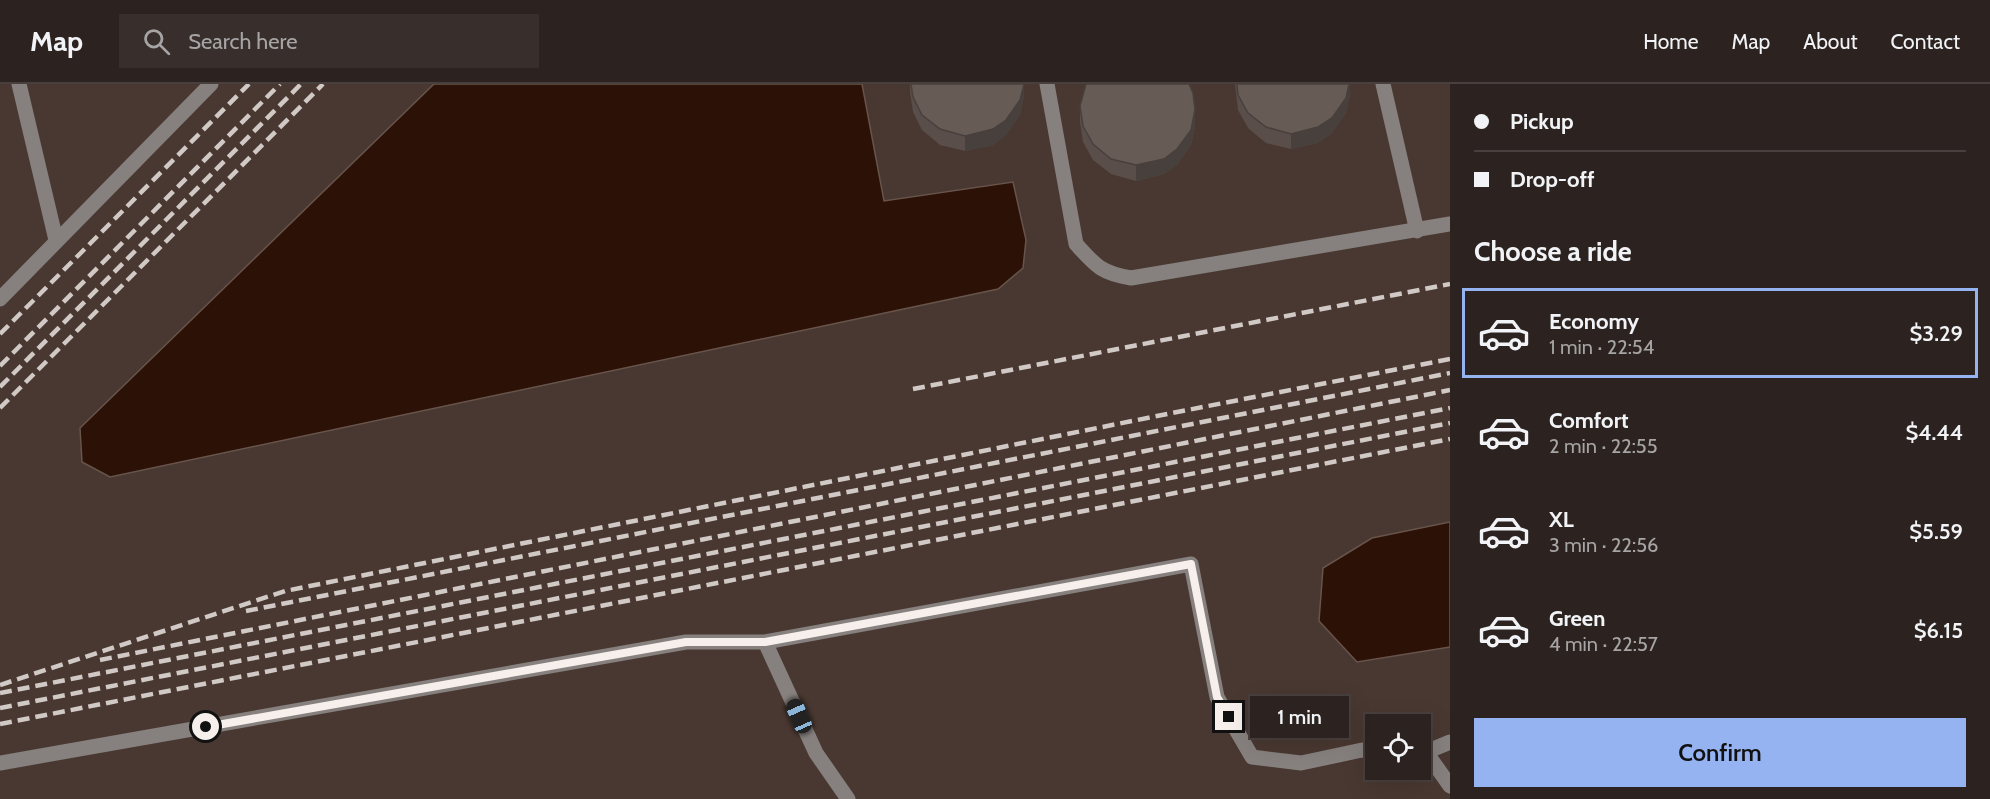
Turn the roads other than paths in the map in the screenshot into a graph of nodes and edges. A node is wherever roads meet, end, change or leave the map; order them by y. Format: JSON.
{"nodes":[{"id":1,"x":18,"y":84,"type":"edge"},
{"id":2,"x":212,"y":84,"type":"edge"},
{"id":3,"x":1047,"y":84,"type":"edge"},
{"id":4,"x":1383,"y":84,"type":"edge"},
{"id":5,"x":1450,"y":224,"type":"edge"},
{"id":6,"x":1417,"y":231,"type":"junction"},
{"id":7,"x":56,"y":240,"type":"junction"},
{"id":8,"x":0,"y":299,"type":"edge"},
{"id":9,"x":765,"y":642,"type":"junction"},
{"id":10,"x":1450,"y":742,"type":"edge"},
{"id":11,"x":1431,"y":749,"type":"edge"},
{"id":12,"x":1365,"y":750,"type":"edge"},
{"id":13,"x":1431,"y":762,"type":"edge"},
{"id":14,"x":0,"y":763,"type":"edge"},
{"id":15,"x":1450,"y":786,"type":"edge"},
{"id":16,"x":848,"y":799,"type":"edge"}],
"edges":[{"from":1,"to":7,"type":"lane"},
{"from":2,"to":7,"type":"lane"},
{"from":3,"to":6,"type":"lane"},
{"from":4,"to":6,"type":"lane"},
{"from":5,"to":6,"type":"lane"},
{"from":7,"to":8,"type":"lane"},
{"from":9,"to":12,"type":"lane"},
{"from":9,"to":14,"type":"lane"},
{"from":9,"to":16,"type":"lane"},
{"from":10,"to":11,"type":"lane"},
{"from":13,"to":15,"type":"lane"}]}
